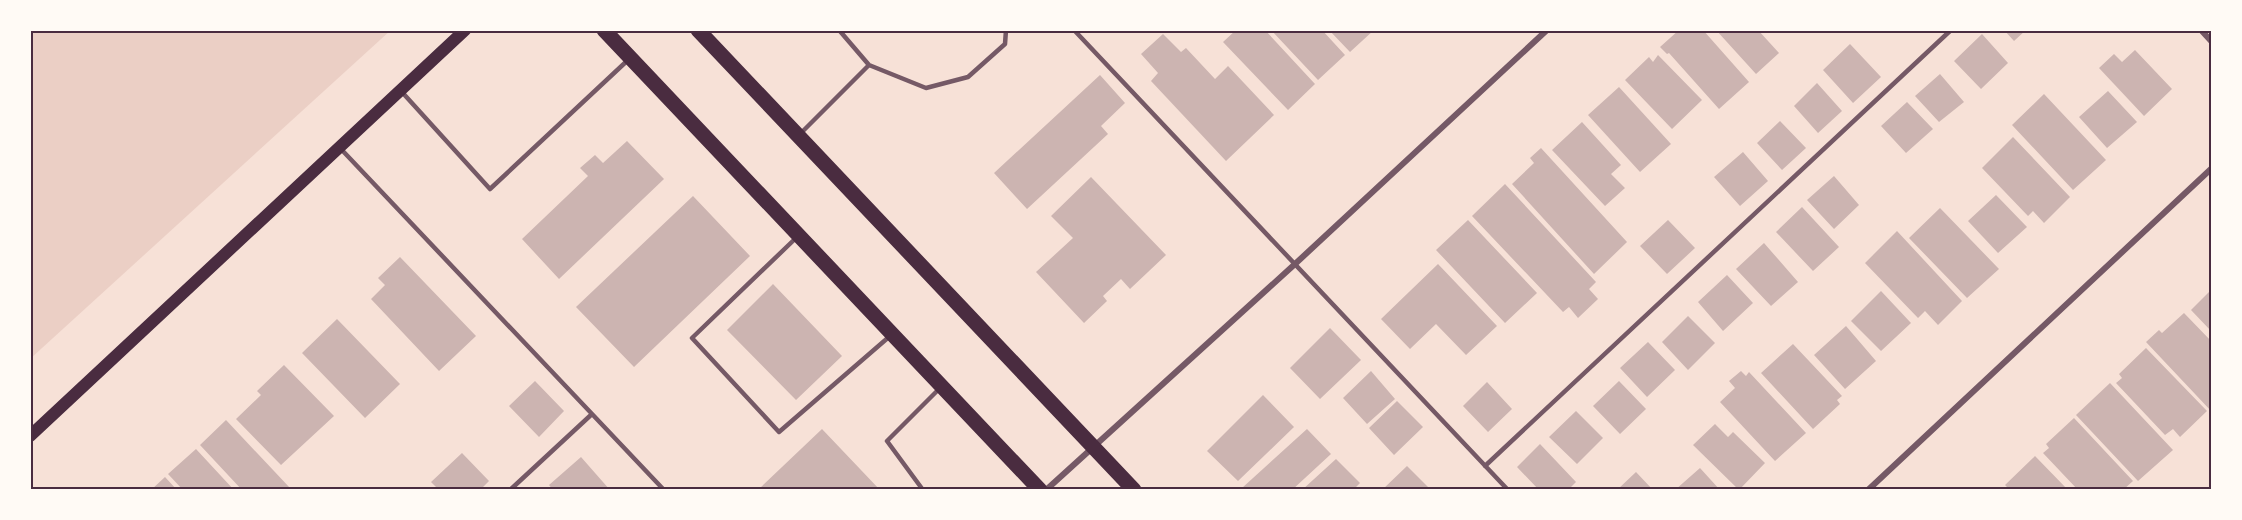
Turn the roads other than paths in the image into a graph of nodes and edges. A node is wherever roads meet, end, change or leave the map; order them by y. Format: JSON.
{"nodes":[{"id":1,"x":465,"y":30,"type":"edge"},
{"id":2,"x":604,"y":30,"type":"edge"},
{"id":3,"x":698,"y":30,"type":"edge"},
{"id":4,"x":839,"y":30,"type":"edge"},
{"id":5,"x":1006,"y":30,"type":"edge"},
{"id":6,"x":1074,"y":30,"type":"edge"},
{"id":7,"x":1546,"y":30,"type":"edge"},
{"id":8,"x":1951,"y":30,"type":"edge"},
{"id":9,"x":2201,"y":30,"type":"edge"},
{"id":10,"x":2212,"y":42,"type":"edge"},
{"id":11,"x":631,"y":57,"type":"junction"},
{"id":12,"x":869,"y":65,"type":"junction"},
{"id":13,"x":401,"y":91,"type":"junction"},
{"id":14,"x":798,"y":135,"type":"junction"},
{"id":15,"x":340,"y":148,"type":"junction"},
{"id":16,"x":2212,"y":168,"type":"edge"},
{"id":17,"x":799,"y":235,"type":"junction"},
{"id":18,"x":1295,"y":264,"type":"junction"},
{"id":19,"x":892,"y":334,"type":"junction"},
{"id":20,"x":942,"y":386,"type":"junction"},
{"id":21,"x":592,"y":414,"type":"junction"},
{"id":22,"x":30,"y":436,"type":"edge"},
{"id":23,"x":1093,"y":446,"type":"junction"},
{"id":24,"x":1485,"y":466,"type":"junction"},
{"id":25,"x":510,"y":490,"type":"edge"},
{"id":26,"x":664,"y":490,"type":"edge"},
{"id":27,"x":923,"y":490,"type":"edge"},
{"id":28,"x":1040,"y":490,"type":"edge"},
{"id":29,"x":1046,"y":490,"type":"edge"},
{"id":30,"x":1134,"y":490,"type":"edge"},
{"id":31,"x":1508,"y":490,"type":"edge"},
{"id":32,"x":1868,"y":490,"type":"edge"}],
"edges":[{"from":1,"to":13,"type":"main road"},
{"from":2,"to":11,"type":"main road"},
{"from":3,"to":14,"type":"main road"},
{"from":4,"to":12,"type":"lane"},
{"from":5,"to":12,"type":"lane"},
{"from":6,"to":18,"type":"lane"},
{"from":7,"to":18,"type":"street"},
{"from":8,"to":24,"type":"lane"},
{"from":9,"to":10,"type":"street"},
{"from":11,"to":13,"type":"lane"},
{"from":11,"to":17,"type":"main road"},
{"from":12,"to":14,"type":"lane"},
{"from":13,"to":15,"type":"main road"},
{"from":14,"to":23,"type":"main road"},
{"from":15,"to":21,"type":"lane"},
{"from":15,"to":22,"type":"main road"},
{"from":16,"to":32,"type":"street"},
{"from":17,"to":19,"type":"main road"},
{"from":17,"to":19,"type":"lane"},
{"from":18,"to":23,"type":"street"},
{"from":18,"to":24,"type":"lane"},
{"from":19,"to":20,"type":"main road"},
{"from":20,"to":27,"type":"lane"},
{"from":20,"to":28,"type":"main road"},
{"from":21,"to":25,"type":"lane"},
{"from":21,"to":26,"type":"lane"},
{"from":23,"to":29,"type":"street"},
{"from":23,"to":30,"type":"main road"},
{"from":24,"to":31,"type":"lane"}]}
